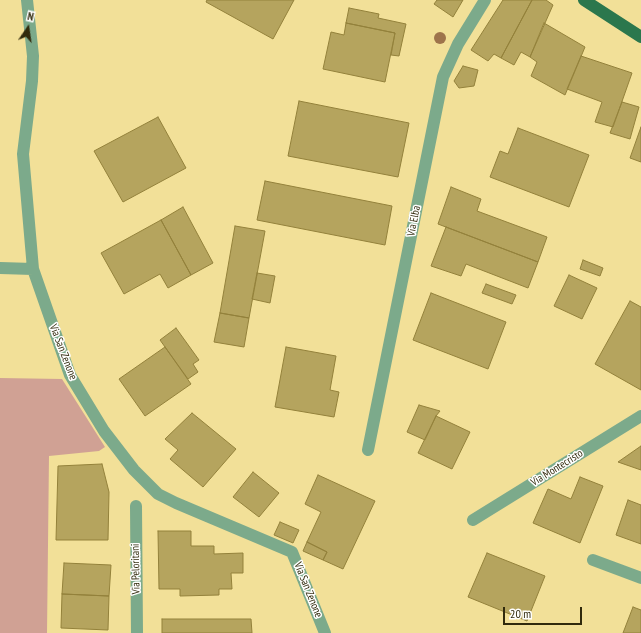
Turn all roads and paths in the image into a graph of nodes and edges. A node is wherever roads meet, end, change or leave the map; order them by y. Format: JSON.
{"nodes":[{"id":1,"x":28,"y":0,"type":"edge"},
{"id":2,"x":485,"y":0,"type":"edge"},
{"id":3,"x":584,"y":0,"type":"edge"},
{"id":4,"x":641,"y":37,"type":"edge"},
{"id":5,"x":0,"y":268,"type":"edge"},
{"id":6,"x":33,"y":269,"type":"junction"},
{"id":7,"x":641,"y":416,"type":"edge"},
{"id":8,"x":368,"y":450,"type":"dead end"},
{"id":9,"x":136,"y":506,"type":"dead end"},
{"id":10,"x":473,"y":520,"type":"dead end"},
{"id":11,"x":593,"y":560,"type":"dead end"},
{"id":12,"x":641,"y":578,"type":"edge"},
{"id":13,"x":137,"y":633,"type":"edge"},
{"id":14,"x":325,"y":633,"type":"edge"}],
"edges":[{"from":1,"to":6,"type":"street","name":"Via San Zenone"},
{"from":2,"to":8,"type":"street","name":"Via Elba"},
{"from":3,"to":4,"type":"main road"},
{"from":5,"to":6,"type":"street"},
{"from":6,"to":14,"type":"street","name":"Via San Zenone"},
{"from":7,"to":10,"type":"street","name":"Via Montecristo"},
{"from":9,"to":13,"type":"street","name":"Via Peloritani"},
{"from":11,"to":12,"type":"street"}]}
